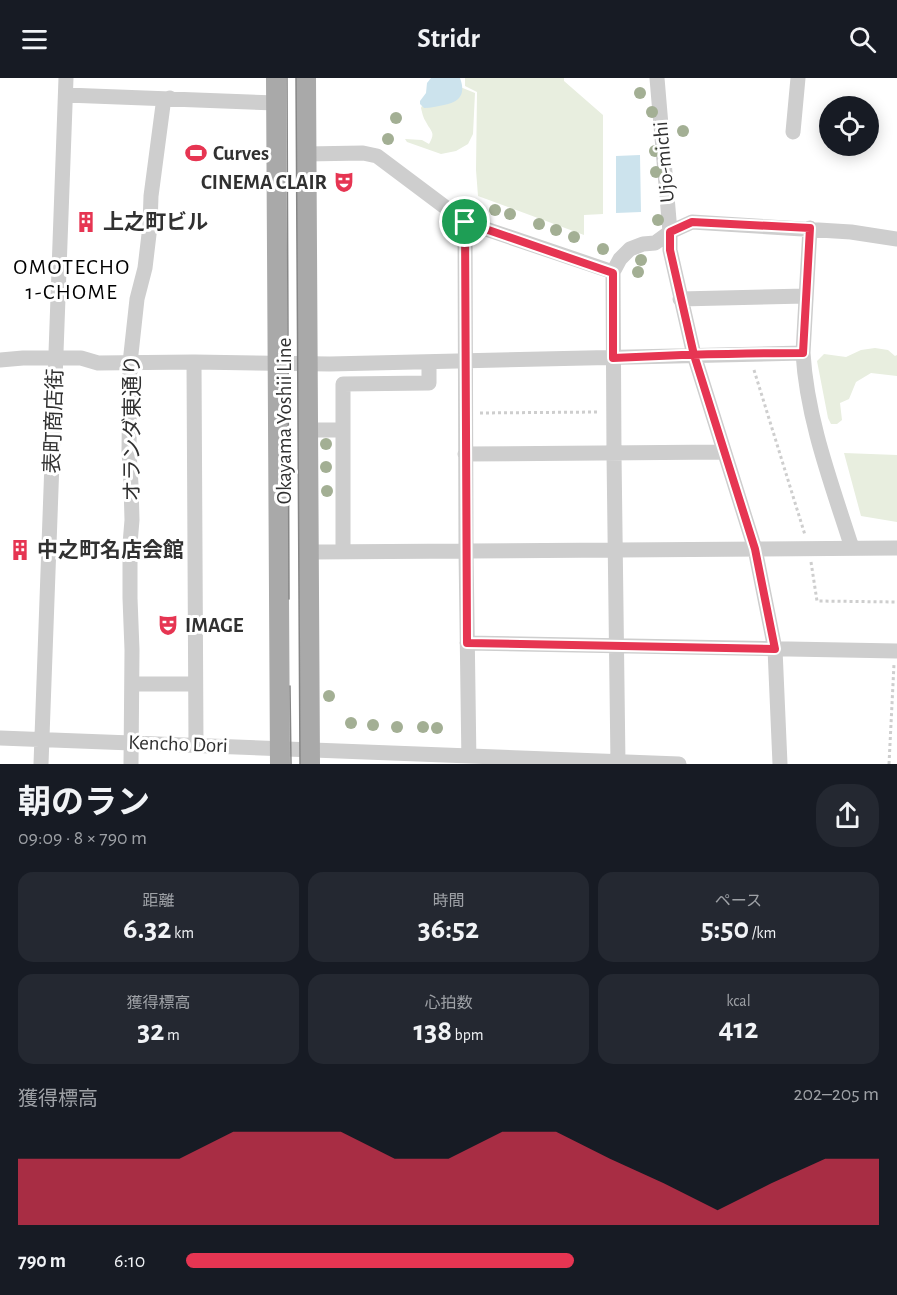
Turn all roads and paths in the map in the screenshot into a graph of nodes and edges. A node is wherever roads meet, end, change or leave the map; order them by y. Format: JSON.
{"nodes":[{"id":1,"x":66,"y":78,"type":"edge"},
{"id":2,"x":276,"y":78,"type":"edge"},
{"id":3,"x":306,"y":78,"type":"edge"},
{"id":4,"x":657,"y":78,"type":"edge"},
{"id":5,"x":798,"y":78,"type":"edge"},
{"id":6,"x":66,"y":95,"type":"junction"},
{"id":7,"x":166,"y":103,"type":"junction"},
{"id":8,"x":276,"y":103,"type":"junction"},
{"id":9,"x":793,"y":132,"type":"dead end"},
{"id":10,"x":306,"y":154,"type":"junction"},
{"id":11,"x":465,"y":222,"type":"junction"},
{"id":12,"x":810,"y":228,"type":"junction"},
{"id":13,"x":670,"y":232,"type":"junction"},
{"id":14,"x":897,"y":239,"type":"edge"},
{"id":15,"x":613,"y":273,"type":"junction"},
{"id":16,"x":806,"y":296,"type":"junction"},
{"id":17,"x":680,"y":298,"type":"junction"},
{"id":18,"x":803,"y":353,"type":"junction"},
{"id":19,"x":749,"y":354,"type":"junction"},
{"id":20,"x":694,"y":355,"type":"junction"},
{"id":21,"x":56,"y":358,"type":"junction"},
{"id":22,"x":613,"y":358,"type":"junction"},
{"id":23,"x":0,"y":360,"type":"edge"},
{"id":24,"x":466,"y":361,"type":"junction"},
{"id":25,"x":194,"y":362,"type":"junction"},
{"id":26,"x":429,"y":362,"type":"junction"},
{"id":27,"x":130,"y":363,"type":"junction"},
{"id":28,"x":278,"y":363,"type":"junction"},
{"id":29,"x":308,"y":363,"type":"junction"},
{"id":30,"x":614,"y":412,"type":"junction"},
{"id":31,"x":466,"y":413,"type":"junction"},
{"id":32,"x":308,"y":430,"type":"junction"},
{"id":33,"x":343,"y":430,"type":"junction"},
{"id":34,"x":724,"y":452,"type":"junction"},
{"id":35,"x":465,"y":454,"type":"junction"},
{"id":36,"x":614,"y":454,"type":"junction"},
{"id":37,"x":809,"y":548,"type":"junction"},
{"id":38,"x":852,"y":548,"type":"junction"},
{"id":39,"x":897,"y":548,"type":"edge"},
{"id":40,"x":755,"y":549,"type":"junction"},
{"id":41,"x":466,"y":550,"type":"junction"},
{"id":42,"x":615,"y":550,"type":"junction"},
{"id":43,"x":309,"y":552,"type":"junction"},
{"id":44,"x":343,"y":552,"type":"junction"},
{"id":45,"x":897,"y":602,"type":"edge"},
{"id":46,"x":467,"y":643,"type":"junction"},
{"id":47,"x":616,"y":645,"type":"junction"},
{"id":48,"x":775,"y":649,"type":"junction"},
{"id":49,"x":896,"y":651,"type":"edge"},
{"id":50,"x":139,"y":684,"type":"dead end"},
{"id":51,"x":195,"y":684,"type":"junction"},
{"id":52,"x":0,"y":738,"type":"edge"},
{"id":53,"x":42,"y":739,"type":"junction"},
{"id":54,"x":131,"y":742,"type":"junction"},
{"id":55,"x":196,"y":745,"type":"junction"},
{"id":56,"x":280,"y":756,"type":"edge"},
{"id":57,"x":310,"y":757,"type":"edge"},
{"id":58,"x":470,"y":760,"type":"edge"},
{"id":59,"x":618,"y":763,"type":"edge"},
{"id":60,"x":41,"y":764,"type":"edge"},
{"id":61,"x":131,"y":764,"type":"edge"},
{"id":62,"x":679,"y":764,"type":"edge"},
{"id":63,"x":780,"y":764,"type":"edge"},
{"id":64,"x":889,"y":764,"type":"edge"}],
"edges":[{"from":1,"to":6,"type":"street","name":"表町商店街"},
{"from":2,"to":8,"type":"main road","name":"Okayama Yoshii Line"},
{"from":3,"to":10,"type":"main road","name":"Okayama Yoshii Line"},
{"from":4,"to":13,"type":"street","name":"Ujo-michi"},
{"from":5,"to":9,"type":"street"},
{"from":6,"to":7,"type":"street"},
{"from":6,"to":21,"type":"street","name":"表町商店街"},
{"from":7,"to":8,"type":"street"},
{"from":7,"to":27,"type":"street","name":"オランダ東通り"},
{"from":8,"to":28,"type":"main road","name":"Okayama Yoshii Line"},
{"from":10,"to":11,"type":"street"},
{"from":10,"to":29,"type":"main road","name":"Okayama Yoshii Line"},
{"from":11,"to":15,"type":"street"},
{"from":11,"to":24,"type":"street"},
{"from":12,"to":13,"type":"street","name":"Ujo-michi"},
{"from":12,"to":14,"type":"street","name":"Ujo-michi"},
{"from":12,"to":16,"type":"street"},
{"from":13,"to":15,"type":"street"},
{"from":13,"to":17,"type":"street"},
{"from":15,"to":22,"type":"street"},
{"from":16,"to":17,"type":"street"},
{"from":16,"to":18,"type":"street"},
{"from":17,"to":20,"type":"street"},
{"from":18,"to":19,"type":"street"},
{"from":18,"to":38,"type":"street"},
{"from":19,"to":20,"type":"street"},
{"from":19,"to":37,"type":"path"},
{"from":20,"to":22,"type":"street"},
{"from":20,"to":34,"type":"street"},
{"from":21,"to":23,"type":"street"},
{"from":21,"to":27,"type":"street"},
{"from":21,"to":53,"type":"street","name":"表町商店街"},
{"from":22,"to":24,"type":"street"},
{"from":22,"to":30,"type":"street"},
{"from":24,"to":26,"type":"street"},
{"from":24,"to":31,"type":"street"},
{"from":25,"to":27,"type":"street"},
{"from":25,"to":28,"type":"street"},
{"from":25,"to":51,"type":"street"},
{"from":26,"to":29,"type":"street"},
{"from":26,"to":33,"type":"street"},
{"from":27,"to":54,"type":"street","name":"オランダ東通り"},
{"from":28,"to":29,"type":"street"},
{"from":28,"to":56,"type":"main road","name":"Okayama Yoshii Line"},
{"from":29,"to":32,"type":"main road","name":"Okayama Yoshii Line"},
{"from":30,"to":31,"type":"path"},
{"from":30,"to":36,"type":"street"},
{"from":31,"to":35,"type":"street"},
{"from":32,"to":33,"type":"street"},
{"from":32,"to":43,"type":"main road","name":"Okayama Yoshii Line"},
{"from":33,"to":44,"type":"street"},
{"from":34,"to":36,"type":"street"},
{"from":34,"to":40,"type":"street"},
{"from":35,"to":36,"type":"street"},
{"from":35,"to":41,"type":"street"},
{"from":36,"to":42,"type":"street"},
{"from":37,"to":38,"type":"street"},
{"from":37,"to":40,"type":"street"},
{"from":37,"to":45,"type":"path"},
{"from":38,"to":39,"type":"street"},
{"from":40,"to":42,"type":"street"},
{"from":40,"to":48,"type":"street"},
{"from":41,"to":42,"type":"street"},
{"from":41,"to":44,"type":"street"},
{"from":41,"to":46,"type":"street"},
{"from":42,"to":47,"type":"street"},
{"from":43,"to":44,"type":"street"},
{"from":43,"to":57,"type":"main road","name":"Okayama Yoshii Line"},
{"from":46,"to":47,"type":"street"},
{"from":46,"to":58,"type":"street"},
{"from":47,"to":48,"type":"street"},
{"from":47,"to":59,"type":"street"},
{"from":48,"to":49,"type":"street"},
{"from":48,"to":63,"type":"street"},
{"from":49,"to":64,"type":"path"},
{"from":50,"to":51,"type":"street"},
{"from":51,"to":55,"type":"street"},
{"from":52,"to":53,"type":"street","name":"Kencho Dori"},
{"from":53,"to":54,"type":"street","name":"Kencho Dori"},
{"from":53,"to":60,"type":"street","name":"表町商店街"},
{"from":54,"to":55,"type":"street","name":"Kencho Dori"},
{"from":54,"to":61,"type":"street","name":"オランダ東通り"},
{"from":55,"to":56,"type":"street","name":"Kencho Dori"},
{"from":56,"to":57,"type":"street","name":"Kencho Dori"},
{"from":57,"to":58,"type":"street","name":"Kencho Dori"},
{"from":58,"to":59,"type":"street","name":"Kencho Dori"},
{"from":59,"to":62,"type":"street","name":"Kencho Dori"}]}
